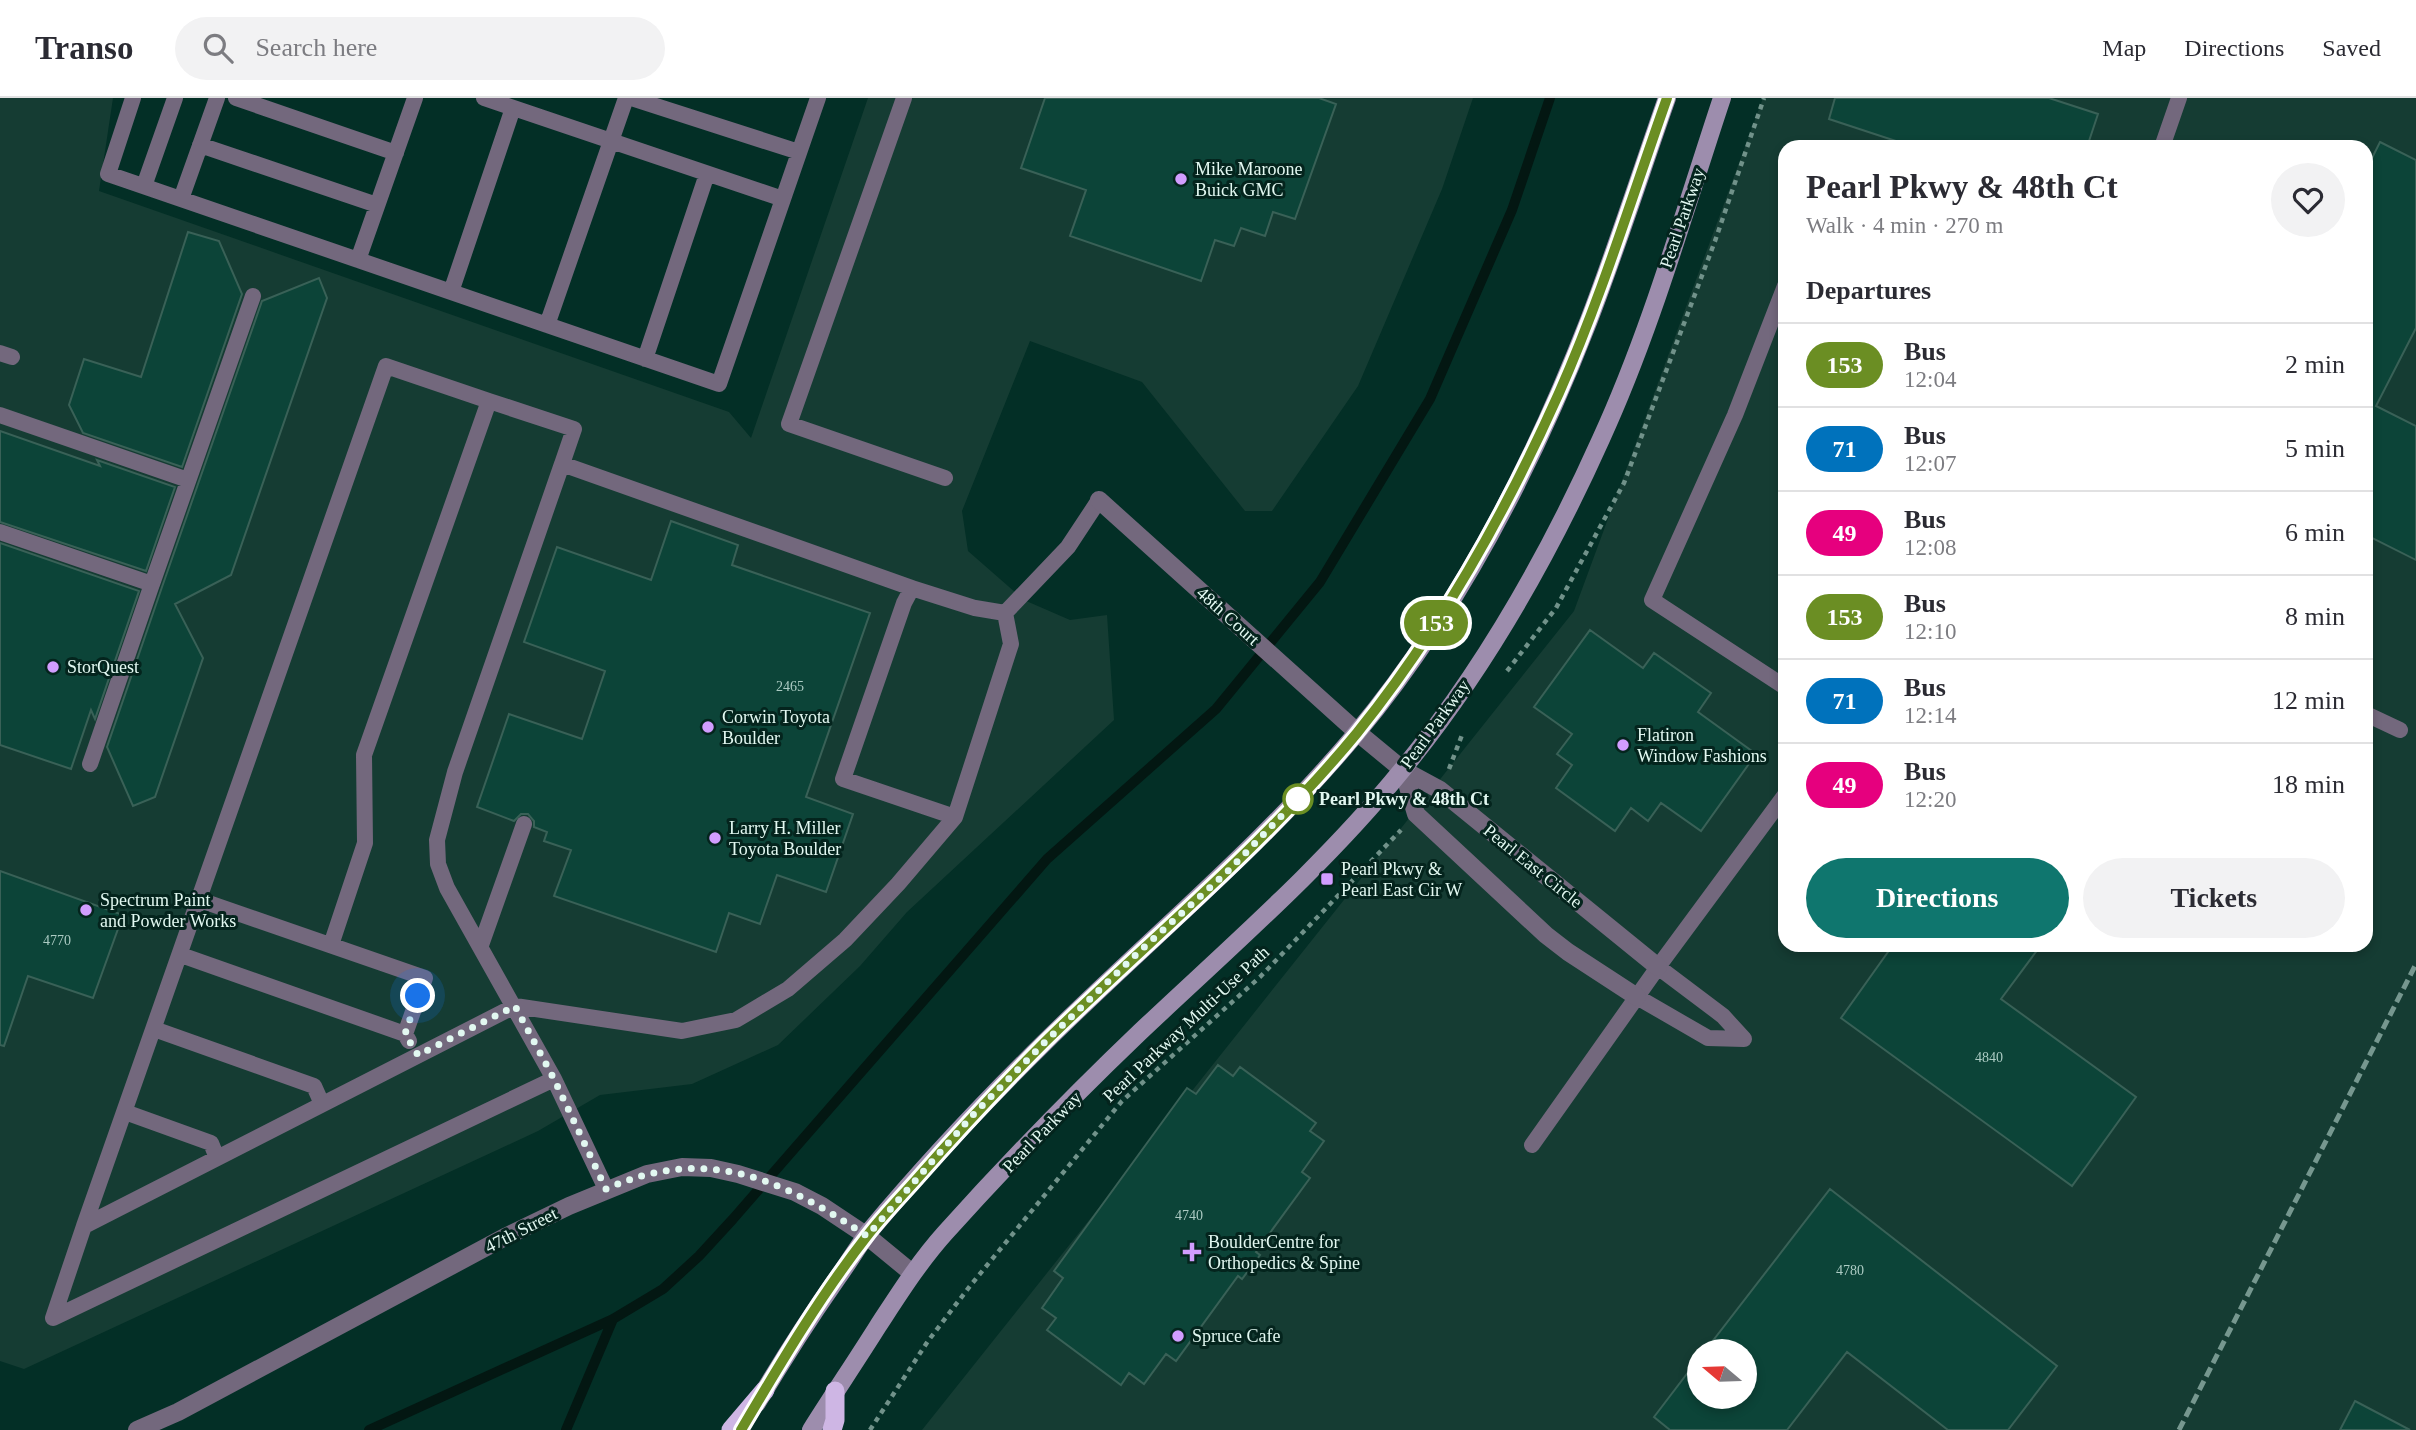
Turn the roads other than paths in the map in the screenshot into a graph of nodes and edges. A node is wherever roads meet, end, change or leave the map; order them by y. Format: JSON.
{"nodes":[{"id":1,"x":133,"y":98,"type":"edge"},
{"id":2,"x":175,"y":98,"type":"edge"},
{"id":3,"x":217,"y":98,"type":"edge"},
{"id":4,"x":236,"y":98,"type":"edge"},
{"id":5,"x":414,"y":98,"type":"edge"},
{"id":6,"x":484,"y":98,"type":"edge"},
{"id":7,"x":626,"y":98,"type":"edge"},
{"id":8,"x":631,"y":98,"type":"edge"},
{"id":9,"x":817,"y":98,"type":"edge"},
{"id":10,"x":904,"y":98,"type":"edge"},
{"id":11,"x":1667,"y":98,"type":"edge"},
{"id":12,"x":1723,"y":98,"type":"edge"},
{"id":13,"x":2179,"y":98,"type":"edge"},
{"id":14,"x":513,"y":108,"type":"junction"},
{"id":15,"x":2164,"y":140,"type":"edge"},
{"id":16,"x":611,"y":141,"type":"junction"},
{"id":17,"x":200,"y":145,"type":"junction"},
{"id":18,"x":799,"y":152,"type":"junction"},
{"id":19,"x":396,"y":153,"type":"junction"},
{"id":20,"x":707,"y":174,"type":"junction"},
{"id":21,"x":144,"y":186,"type":"junction"},
{"id":22,"x":181,"y":199,"type":"junction"},
{"id":23,"x":783,"y":200,"type":"junction"},
{"id":24,"x":377,"y":205,"type":"junction"},
{"id":25,"x":358,"y":260,"type":"junction"},
{"id":26,"x":452,"y":292,"type":"junction"},
{"id":27,"x":253,"y":296,"type":"dead end"},
{"id":28,"x":1778,"y":304,"type":"edge"},
{"id":29,"x":547,"y":325,"type":"junction"},
{"id":30,"x":645,"y":359,"type":"junction"},
{"id":31,"x":489,"y":401,"type":"junction"},
{"id":32,"x":0,"y":415,"type":"edge"},
{"id":33,"x":562,"y":464,"type":"junction"},
{"id":34,"x":945,"y":478,"type":"dead end"},
{"id":35,"x":188,"y":480,"type":"junction"},
{"id":36,"x":1099,"y":500,"type":"joint"},
{"id":37,"x":0,"y":532,"type":"edge"},
{"id":38,"x":152,"y":584,"type":"junction"},
{"id":39,"x":912,"y":587,"type":"junction"},
{"id":40,"x":1005,"y":613,"type":"junction"},
{"id":41,"x":1778,"y":682,"type":"edge"},
{"id":42,"x":2373,"y":716,"type":"edge"},
{"id":43,"x":2400,"y":730,"type":"dead end"},
{"id":44,"x":1357,"y":732,"type":"junction"},
{"id":45,"x":90,"y":764,"type":"dead end"},
{"id":46,"x":1403,"y":770,"type":"junction"},
{"id":47,"x":1778,"y":804,"type":"edge"},
{"id":48,"x":955,"y":817,"type":"junction"},
{"id":49,"x":524,"y":824,"type":"dead end"},
{"id":50,"x":200,"y":900,"type":"junction"},
{"id":51,"x":331,"y":945,"type":"junction"},
{"id":52,"x":481,"y":945,"type":"junction"},
{"id":53,"x":181,"y":955,"type":"junction"},
{"id":54,"x":1658,"y":967,"type":"junction"},
{"id":55,"x":1637,"y":997,"type":"junction"},
{"id":56,"x":515,"y":1006,"type":"junction"},
{"id":57,"x":154,"y":1029,"type":"junction"},
{"id":58,"x":405,"y":1034,"type":"junction"},
{"id":59,"x":418,"y":1055,"type":"junction"},
{"id":60,"x":554,"y":1079,"type":"junction"},
{"id":61,"x":322,"y":1104,"type":"junction"},
{"id":62,"x":125,"y":1112,"type":"junction"},
{"id":63,"x":1532,"y":1145,"type":"dead end"},
{"id":64,"x":217,"y":1158,"type":"junction"},
{"id":65,"x":606,"y":1189,"type":"junction"},
{"id":66,"x":84,"y":1226,"type":"junction"},
{"id":67,"x":867,"y":1236,"type":"junction"},
{"id":68,"x":912,"y":1272,"type":"junction"},
{"id":69,"x":765,"y":1390,"type":"junction"},
{"id":70,"x":835,"y":1391,"type":"junction"},
{"id":71,"x":137,"y":1430,"type":"edge"},
{"id":72,"x":731,"y":1430,"type":"edge"},
{"id":73,"x":741,"y":1430,"type":"edge"},
{"id":74,"x":811,"y":1430,"type":"edge"},
{"id":75,"x":832,"y":1430,"type":"edge"}],
"edges":[{"from":1,"to":21,"type":"lane"},
{"from":2,"to":21,"type":"lane"},
{"from":3,"to":17,"type":"lane"},
{"from":4,"to":19,"type":"lane"},
{"from":5,"to":19,"type":"lane"},
{"from":6,"to":14,"type":"lane"},
{"from":7,"to":16,"type":"lane"},
{"from":8,"to":18,"type":"lane"},
{"from":9,"to":18,"type":"lane"},
{"from":10,"to":34,"type":"lane"},
{"from":11,"to":44,"type":"main road"},
{"from":12,"to":46,"type":"main road","name":"Pearl Parkway"},
{"from":13,"to":15,"type":"lane"},
{"from":14,"to":16,"type":"lane"},
{"from":14,"to":26,"type":"lane"},
{"from":16,"to":20,"type":"lane"},
{"from":16,"to":29,"type":"lane"},
{"from":17,"to":22,"type":"lane"},
{"from":17,"to":24,"type":"lane"},
{"from":18,"to":23,"type":"lane"},
{"from":19,"to":24,"type":"lane"},
{"from":20,"to":23,"type":"lane"},
{"from":20,"to":30,"type":"lane"},
{"from":21,"to":22,"type":"lane"},
{"from":22,"to":25,"type":"lane"},
{"from":23,"to":30,"type":"lane"},
{"from":24,"to":25,"type":"lane"},
{"from":25,"to":26,"type":"lane"},
{"from":26,"to":29,"type":"lane"},
{"from":27,"to":35,"type":"lane"},
{"from":28,"to":41,"type":"lane"},
{"from":29,"to":30,"type":"lane"},
{"from":31,"to":33,"type":"lane"},
{"from":31,"to":50,"type":"lane"},
{"from":31,"to":51,"type":"lane"},
{"from":32,"to":35,"type":"lane"},
{"from":33,"to":39,"type":"lane"},
{"from":33,"to":52,"type":"lane"},
{"from":35,"to":38,"type":"lane"},
{"from":36,"to":40,"type":"lane"},
{"from":36,"to":44,"type":"street","name":"48th Court"},
{"from":37,"to":38,"type":"lane"},
{"from":38,"to":45,"type":"lane"},
{"from":39,"to":40,"type":"lane"},
{"from":39,"to":48,"type":"lane"},
{"from":40,"to":48,"type":"lane"},
{"from":42,"to":43,"type":"lane"},
{"from":44,"to":46,"type":"street","name":"Pearl East Circle"},
{"from":44,"to":67,"type":"main road"},
{"from":46,"to":54,"type":"street","name":"Pearl East Circle"},
{"from":46,"to":55,"type":"street"},
{"from":46,"to":68,"type":"main road","name":"Pearl Parkway"},
{"from":47,"to":54,"type":"lane"},
{"from":48,"to":56,"type":"lane"},
{"from":49,"to":52,"type":"lane"},
{"from":50,"to":51,"type":"lane"},
{"from":50,"to":53,"type":"lane"},
{"from":51,"to":58,"type":"lane"},
{"from":52,"to":56,"type":"lane"},
{"from":53,"to":57,"type":"lane"},
{"from":53,"to":58,"type":"lane"},
{"from":54,"to":55,"type":"lane"},
{"from":54,"to":55,"type":"lane"},
{"from":55,"to":63,"type":"lane"},
{"from":56,"to":59,"type":"lane"},
{"from":56,"to":60,"type":"lane"},
{"from":57,"to":61,"type":"lane"},
{"from":57,"to":62,"type":"lane"},
{"from":58,"to":59,"type":"lane"},
{"from":59,"to":61,"type":"lane"},
{"from":60,"to":65,"type":"lane"},
{"from":60,"to":66,"type":"lane"},
{"from":61,"to":64,"type":"lane"},
{"from":62,"to":64,"type":"lane"},
{"from":62,"to":66,"type":"lane"},
{"from":64,"to":66,"type":"lane"},
{"from":65,"to":67,"type":"street","name":"47th Street"},
{"from":65,"to":71,"type":"street","name":"47th Street"},
{"from":67,"to":68,"type":"street","name":"47th Street"},
{"from":67,"to":69,"type":"main road"},
{"from":68,"to":70,"type":"main road","name":"Pearl Parkway"},
{"from":69,"to":72,"type":"highway"},
{"from":69,"to":73,"type":"main road"},
{"from":70,"to":74,"type":"main road","name":"Pearl Parkway"},
{"from":70,"to":75,"type":"highway"}]}
